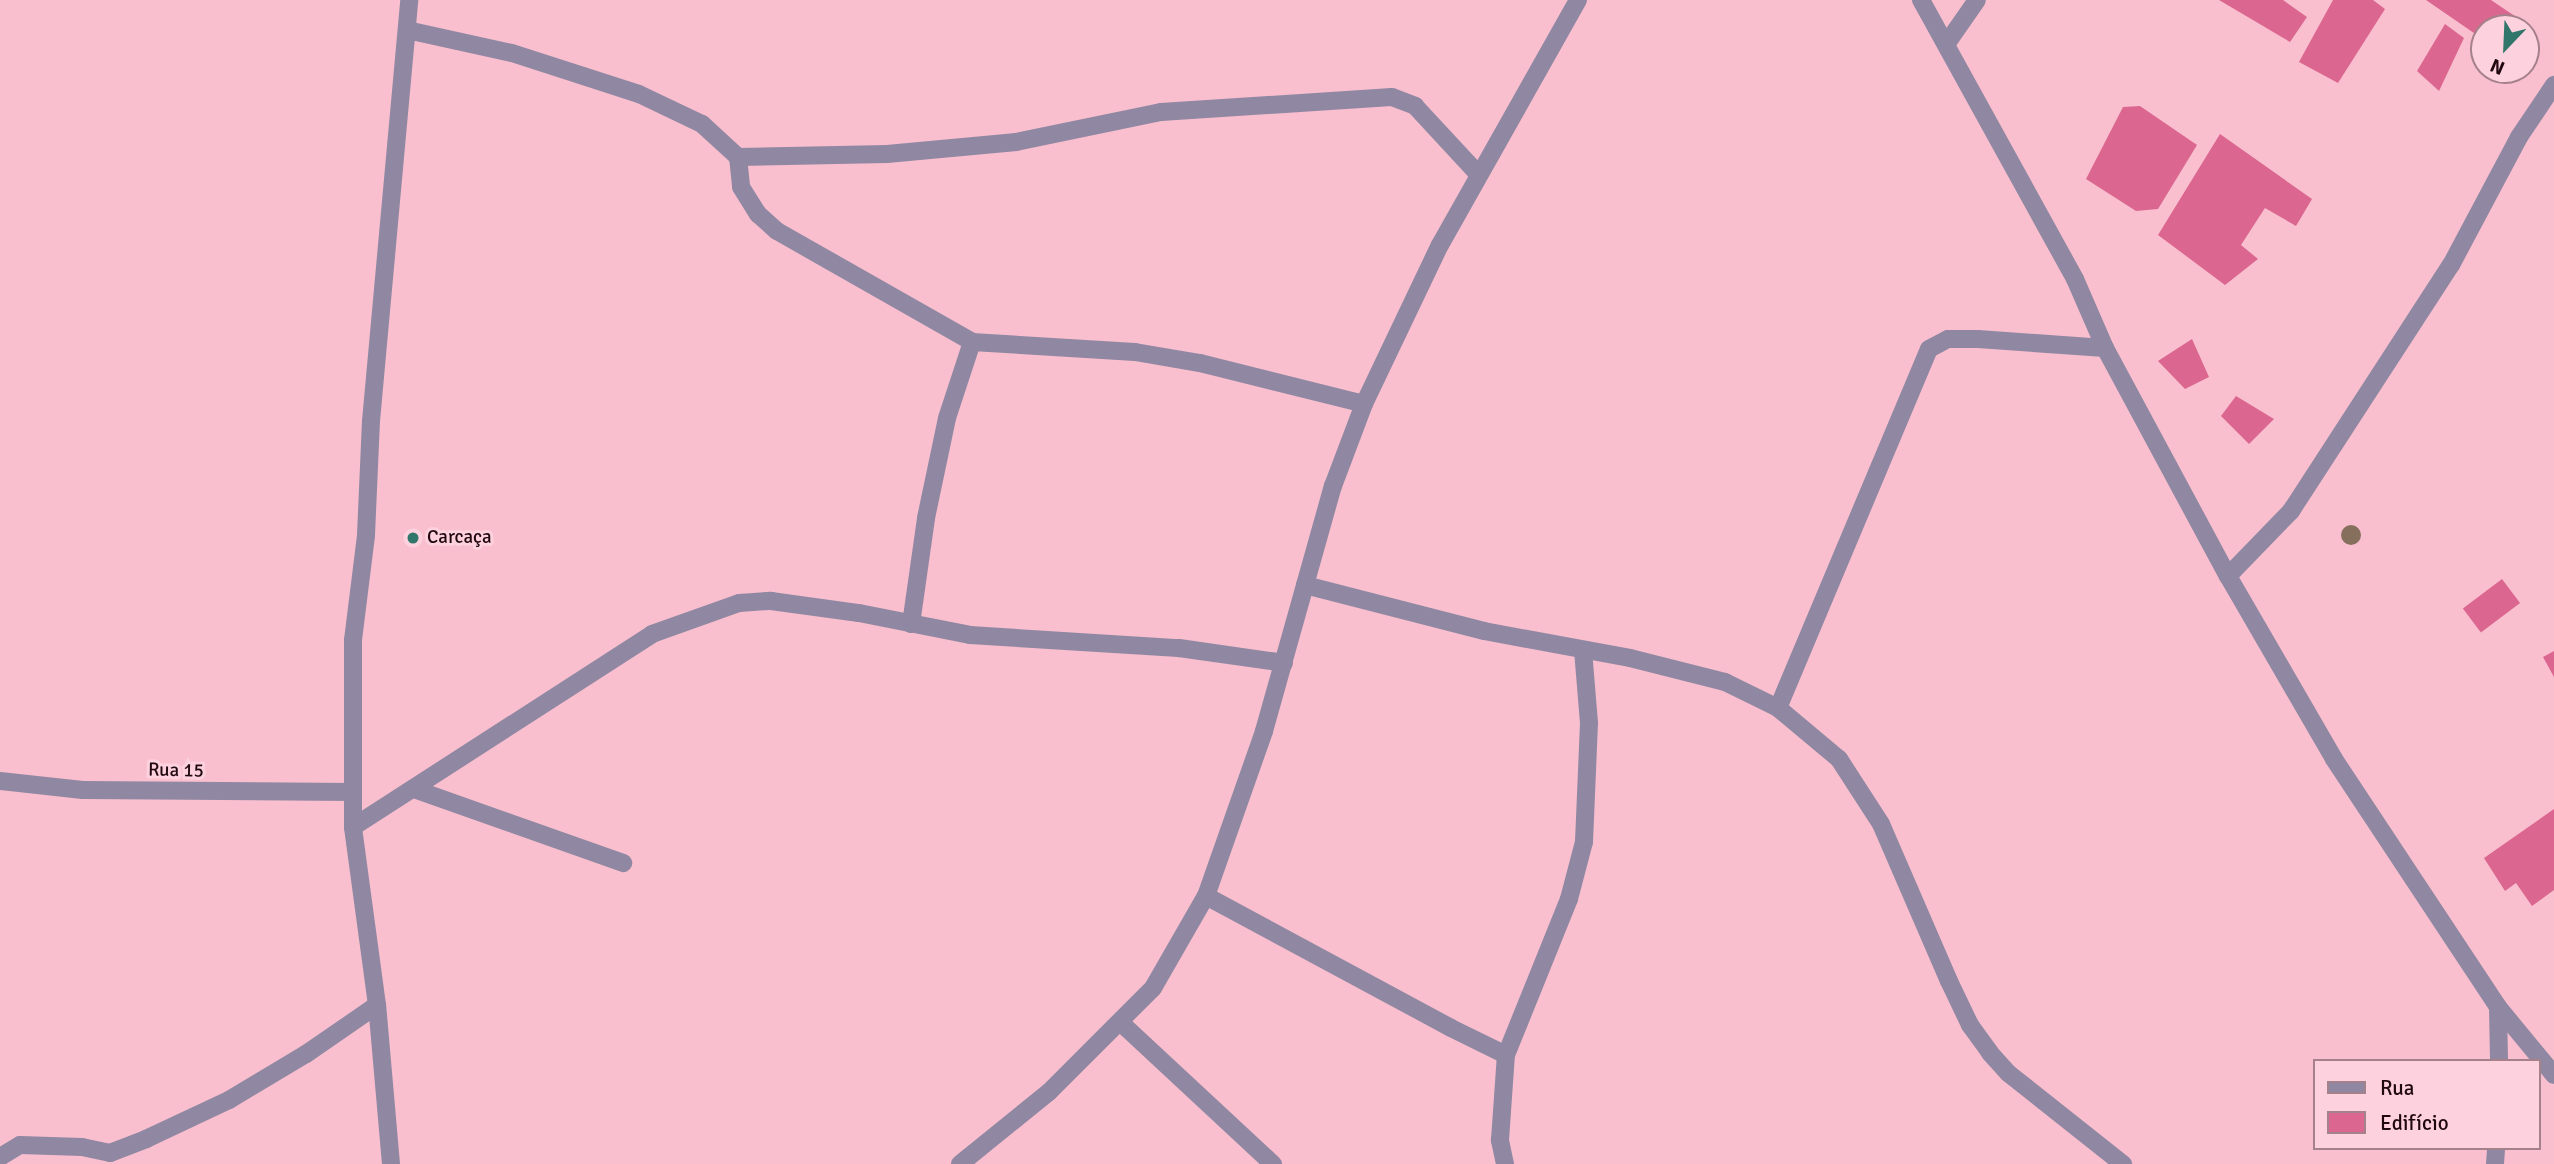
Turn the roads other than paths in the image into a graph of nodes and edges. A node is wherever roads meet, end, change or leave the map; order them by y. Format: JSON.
{"nodes":[{"id":1,"x":409,"y":0,"type":"edge"},
{"id":2,"x":1578,"y":0,"type":"edge"},
{"id":3,"x":1921,"y":0,"type":"edge"},
{"id":4,"x":1977,"y":0,"type":"edge"},
{"id":5,"x":407,"y":30,"type":"junction"},
{"id":6,"x":1947,"y":43,"type":"junction"},
{"id":7,"x":2554,"y":85,"type":"edge"},
{"id":8,"x":738,"y":157,"type":"junction"},
{"id":9,"x":1478,"y":174,"type":"junction"},
{"id":10,"x":972,"y":342,"type":"junction"},
{"id":11,"x":2105,"y":348,"type":"junction"},
{"id":12,"x":1364,"y":404,"type":"junction"},
{"id":13,"x":2228,"y":576,"type":"junction"},
{"id":14,"x":1305,"y":585,"type":"junction"},
{"id":15,"x":911,"y":624,"type":"junction"},
{"id":16,"x":1583,"y":650,"type":"junction"},
{"id":17,"x":1284,"y":663,"type":"junction"},
{"id":18,"x":1778,"y":708,"type":"junction"},
{"id":19,"x":0,"y":781,"type":"edge"},
{"id":20,"x":414,"y":789,"type":"junction"},
{"id":21,"x":353,"y":792,"type":"junction"},
{"id":22,"x":353,"y":827,"type":"junction"},
{"id":23,"x":623,"y":863,"type":"dead end"},
{"id":24,"x":1206,"y":896,"type":"junction"},
{"id":25,"x":377,"y":1005,"type":"junction"},
{"id":26,"x":2498,"y":1007,"type":"junction"},
{"id":27,"x":1119,"y":1022,"type":"junction"},
{"id":28,"x":1506,"y":1055,"type":"junction"},
{"id":29,"x":2498,"y":1059,"type":"edge"},
{"id":30,"x":2554,"y":1075,"type":"edge"},
{"id":31,"x":0,"y":1157,"type":"edge"},
{"id":32,"x":391,"y":1164,"type":"edge"},
{"id":33,"x":960,"y":1164,"type":"edge"},
{"id":34,"x":1273,"y":1164,"type":"edge"},
{"id":35,"x":1506,"y":1164,"type":"edge"},
{"id":36,"x":2123,"y":1164,"type":"edge"}],
"edges":[{"from":1,"to":5,"type":"street"},
{"from":2,"to":9,"type":"street"},
{"from":3,"to":6,"type":"street"},
{"from":4,"to":6,"type":"street"},
{"from":5,"to":8,"type":"street"},
{"from":5,"to":21,"type":"street"},
{"from":6,"to":11,"type":"street"},
{"from":7,"to":13,"type":"street"},
{"from":8,"to":9,"type":"street"},
{"from":8,"to":10,"type":"street"},
{"from":9,"to":12,"type":"street"},
{"from":10,"to":12,"type":"street"},
{"from":10,"to":15,"type":"street"},
{"from":11,"to":13,"type":"street"},
{"from":11,"to":18,"type":"street"},
{"from":12,"to":14,"type":"street"},
{"from":13,"to":26,"type":"street"},
{"from":14,"to":16,"type":"street"},
{"from":14,"to":17,"type":"street"},
{"from":15,"to":17,"type":"street"},
{"from":15,"to":20,"type":"street"},
{"from":16,"to":18,"type":"street"},
{"from":16,"to":28,"type":"street"},
{"from":17,"to":24,"type":"street"},
{"from":18,"to":36,"type":"street"},
{"from":19,"to":21,"type":"street","name":"Rua 15"},
{"from":20,"to":22,"type":"street"},
{"from":20,"to":23,"type":"street"},
{"from":21,"to":22,"type":"street"},
{"from":22,"to":25,"type":"street"},
{"from":24,"to":27,"type":"street"},
{"from":24,"to":28,"type":"street"},
{"from":25,"to":31,"type":"street"},
{"from":25,"to":32,"type":"street"},
{"from":26,"to":29,"type":"street"},
{"from":26,"to":30,"type":"street"},
{"from":27,"to":33,"type":"street"},
{"from":27,"to":34,"type":"street"},
{"from":28,"to":35,"type":"street"}]}
